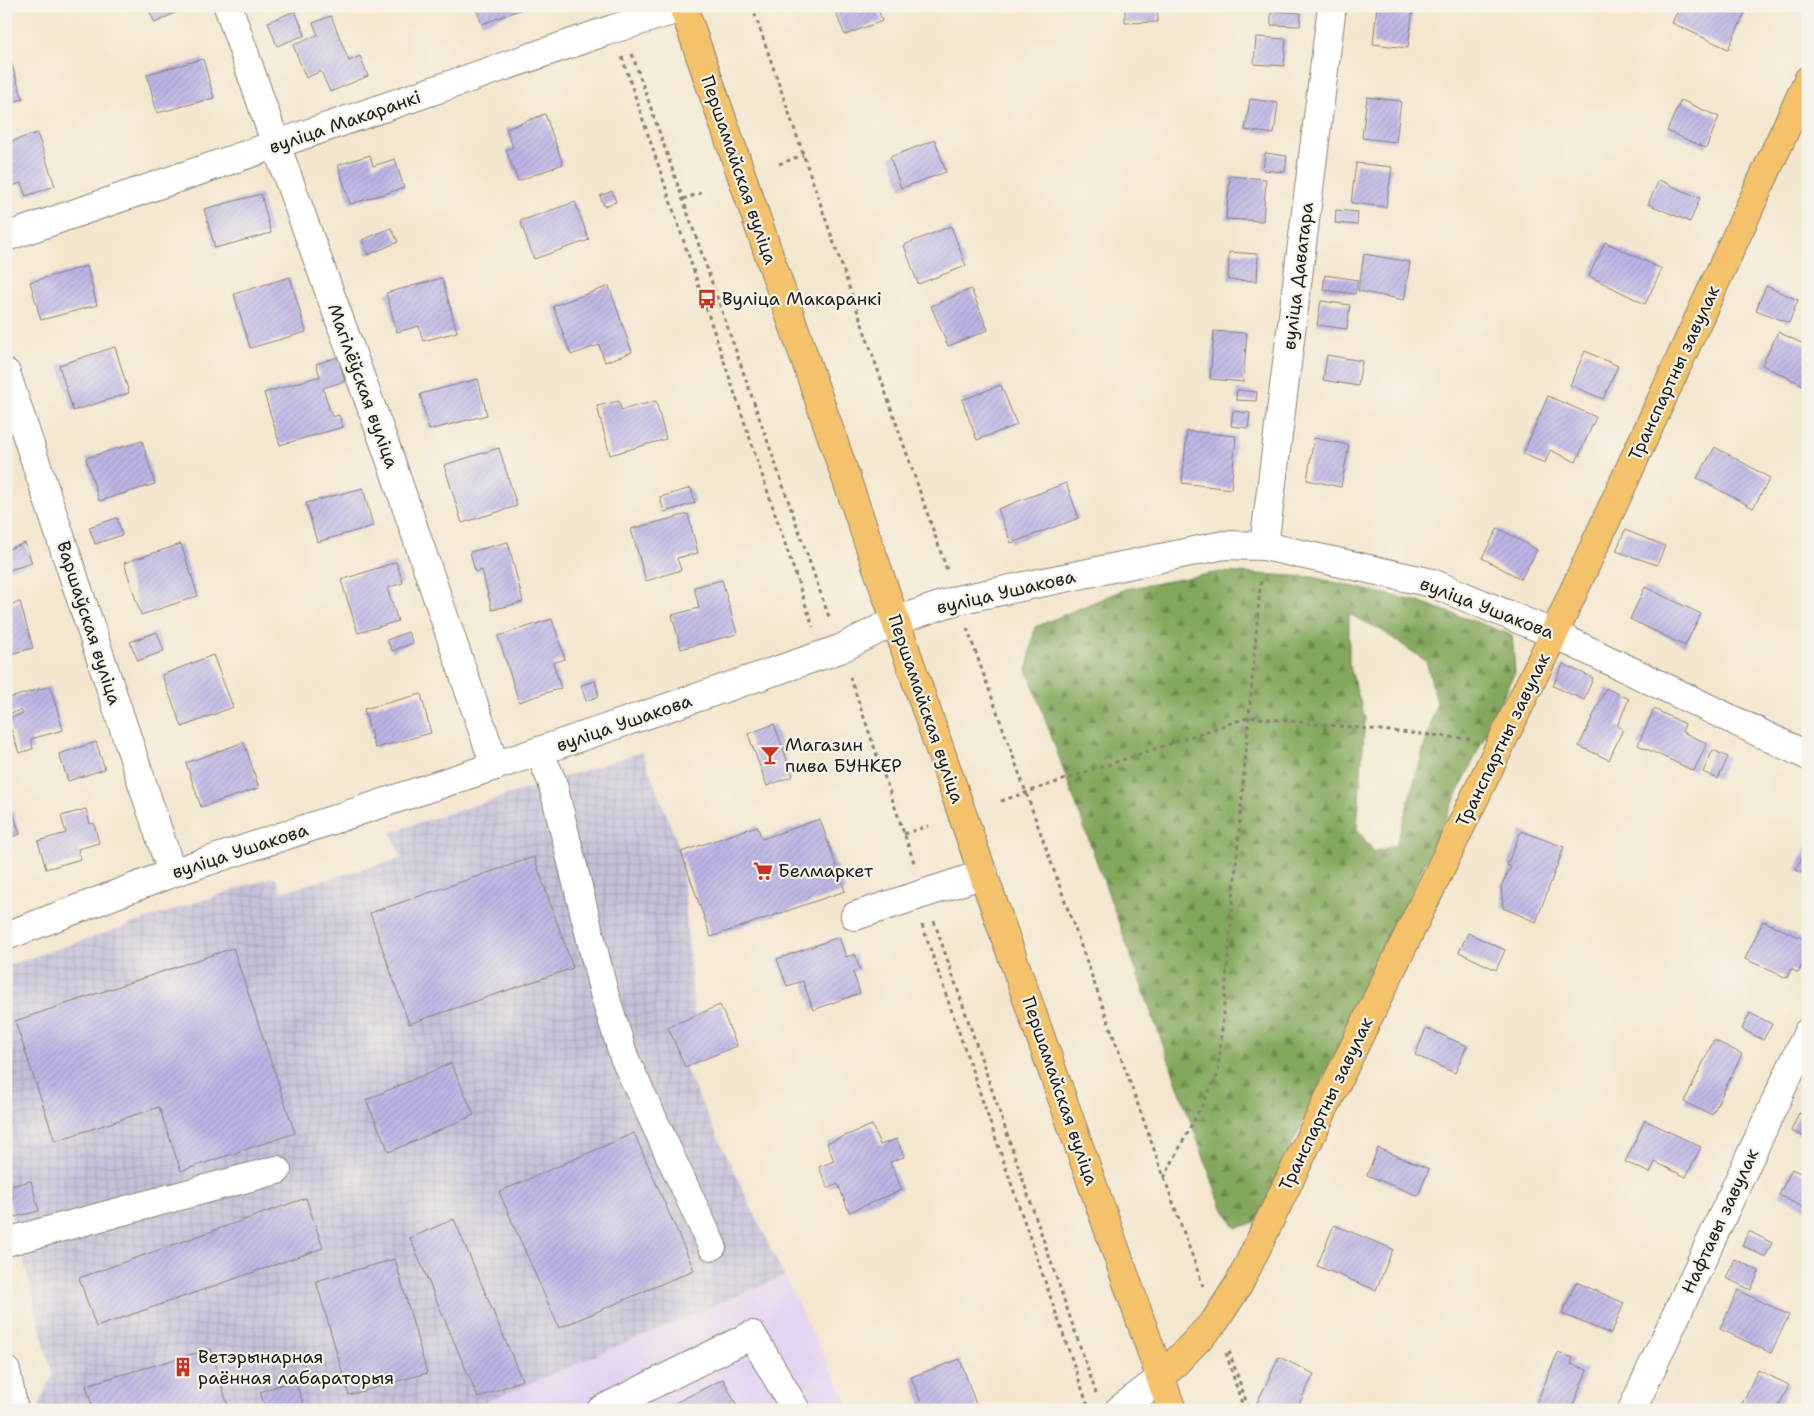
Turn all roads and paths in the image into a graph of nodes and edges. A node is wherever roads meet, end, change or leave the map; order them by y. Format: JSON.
{"nodes":[{"id":1,"x":228,"y":6,"type":"edge"},
{"id":2,"x":752,"y":6,"type":"edge"},
{"id":3,"x":1332,"y":6,"type":"edge"},
{"id":4,"x":685,"y":7,"type":"edge"},
{"id":5,"x":618,"y":27,"type":"junction"},
{"id":6,"x":1808,"y":80,"type":"edge"},
{"id":7,"x":276,"y":145,"type":"junction"},
{"id":8,"x":803,"y":155,"type":"junction"},
{"id":9,"x":779,"y":164,"type":"dead end"},
{"id":10,"x":701,"y":193,"type":"dead end"},
{"id":11,"x":683,"y":199,"type":"junction"},
{"id":12,"x":6,"y":237,"type":"edge"},
{"id":13,"x":6,"y":373,"type":"edge"},
{"id":14,"x":1264,"y":546,"type":"junction"},
{"id":15,"x":957,"y":600,"type":"junction"},
{"id":16,"x":895,"y":621,"type":"junction"},
{"id":17,"x":1554,"y":634,"type":"junction"},
{"id":18,"x":832,"y":652,"type":"junction"},
{"id":19,"x":1249,"y":717,"type":"junction"},
{"id":20,"x":1502,"y":742,"type":"junction"},
{"id":21,"x":540,"y":752,"type":"junction"},
{"id":22,"x":1808,"y":756,"type":"edge"},
{"id":23,"x":495,"y":766,"type":"junction"},
{"id":24,"x":1026,"y":792,"type":"junction"},
{"id":25,"x":1001,"y":801,"type":"dead end"},
{"id":26,"x":928,"y":826,"type":"dead end"},
{"id":27,"x":904,"y":834,"type":"junction"},
{"id":28,"x":172,"y":872,"type":"junction"},
{"id":29,"x":984,"y":874,"type":"junction"},
{"id":30,"x":918,"y":895,"type":"junction"},
{"id":31,"x":856,"y":916,"type":"dead end"},
{"id":32,"x":6,"y":936,"type":"edge"},
{"id":33,"x":1808,"y":1032,"type":"edge"},
{"id":34,"x":277,"y":1170,"type":"dead end"},
{"id":35,"x":1164,"y":1178,"type":"junction"},
{"id":36,"x":6,"y":1242,"type":"edge"},
{"id":37,"x":712,"y":1246,"type":"dead end"},
{"id":38,"x":1217,"y":1319,"type":"junction"},
{"id":39,"x":6,"y":1371,"type":"edge"},
{"id":40,"x":1162,"y":1378,"type":"junction"},
{"id":41,"x":1109,"y":1405,"type":"edge"},
{"id":42,"x":14,"y":1410,"type":"edge"},
{"id":43,"x":601,"y":1410,"type":"edge"},
{"id":44,"x":796,"y":1410,"type":"edge"},
{"id":45,"x":1089,"y":1410,"type":"edge"},
{"id":46,"x":1172,"y":1410,"type":"edge"},
{"id":47,"x":1244,"y":1410,"type":"edge"},
{"id":48,"x":1249,"y":1410,"type":"edge"},
{"id":49,"x":1632,"y":1410,"type":"edge"}],
"edges":[{"from":1,"to":7,"type":"street","name":"Магілёўская вуліца"},
{"from":2,"to":8,"type":"path"},
{"from":3,"to":14,"type":"street","name":"вуліца Даватара"},
{"from":4,"to":5,"type":"street","name":"вуліца Макаранкі"},
{"from":4,"to":16,"type":"main road","name":"Першамайская вуліца"},
{"from":5,"to":7,"type":"street","name":"вуліца Макаранкі"},
{"from":5,"to":11,"type":"path"},
{"from":5,"to":18,"type":"path"},
{"from":6,"to":17,"type":"main road","name":"Транспартны завулак"},
{"from":7,"to":12,"type":"street","name":"вуліца Макаранкі"},
{"from":7,"to":23,"type":"street","name":"Магілёўская вуліца"},
{"from":8,"to":9,"type":"path"},
{"from":8,"to":15,"type":"path"},
{"from":10,"to":11,"type":"path"},
{"from":11,"to":18,"type":"path"},
{"from":13,"to":28,"type":"street","name":"Варшаўская вуліца"},
{"from":14,"to":15,"type":"street","name":"вуліца Ушакова"},
{"from":14,"to":17,"type":"street","name":"вуліца Ушакова"},
{"from":14,"to":19,"type":"path"},
{"from":15,"to":16,"type":"street","name":"вуліца Ушакова"},
{"from":15,"to":24,"type":"path"},
{"from":16,"to":18,"type":"street","name":"вуліца Ушакова"},
{"from":16,"to":29,"type":"main road","name":"Першамайская вуліца"},
{"from":17,"to":20,"type":"main road","name":"Транспартны завулак"},
{"from":17,"to":22,"type":"street","name":"вуліца Ушакова"},
{"from":18,"to":21,"type":"street","name":"вуліца Ушакова"},
{"from":18,"to":27,"type":"path"},
{"from":19,"to":20,"type":"path"},
{"from":19,"to":24,"type":"path"},
{"from":19,"to":35,"type":"path"},
{"from":20,"to":38,"type":"main road","name":"Транспартны завулак"},
{"from":21,"to":23,"type":"street","name":"вуліца Ушакова"},
{"from":21,"to":37,"type":"street"},
{"from":23,"to":28,"type":"street","name":"вуліца Ушакова"},
{"from":24,"to":25,"type":"path"},
{"from":24,"to":35,"type":"path"},
{"from":26,"to":27,"type":"path"},
{"from":27,"to":30,"type":"path"},
{"from":28,"to":32,"type":"street","name":"вуліца Ушакова"},
{"from":29,"to":30,"type":"street"},
{"from":29,"to":40,"type":"main road","name":"Першамайская вуліца"},
{"from":30,"to":31,"type":"street"},
{"from":30,"to":41,"type":"path"},
{"from":30,"to":45,"type":"path"},
{"from":33,"to":49,"type":"street","name":"Нафтавы завулак"},
{"from":34,"to":36,"type":"street"},
{"from":35,"to":38,"type":"path"},
{"from":38,"to":40,"type":"main road","name":"Транспартны завулак"},
{"from":38,"to":47,"type":"path"},
{"from":38,"to":48,"type":"path"},
{"from":39,"to":42,"type":"street"},
{"from":40,"to":41,"type":"street"},
{"from":40,"to":46,"type":"main road","name":"Першамайская вуліца"},
{"from":43,"to":44,"type":"street"}]}
